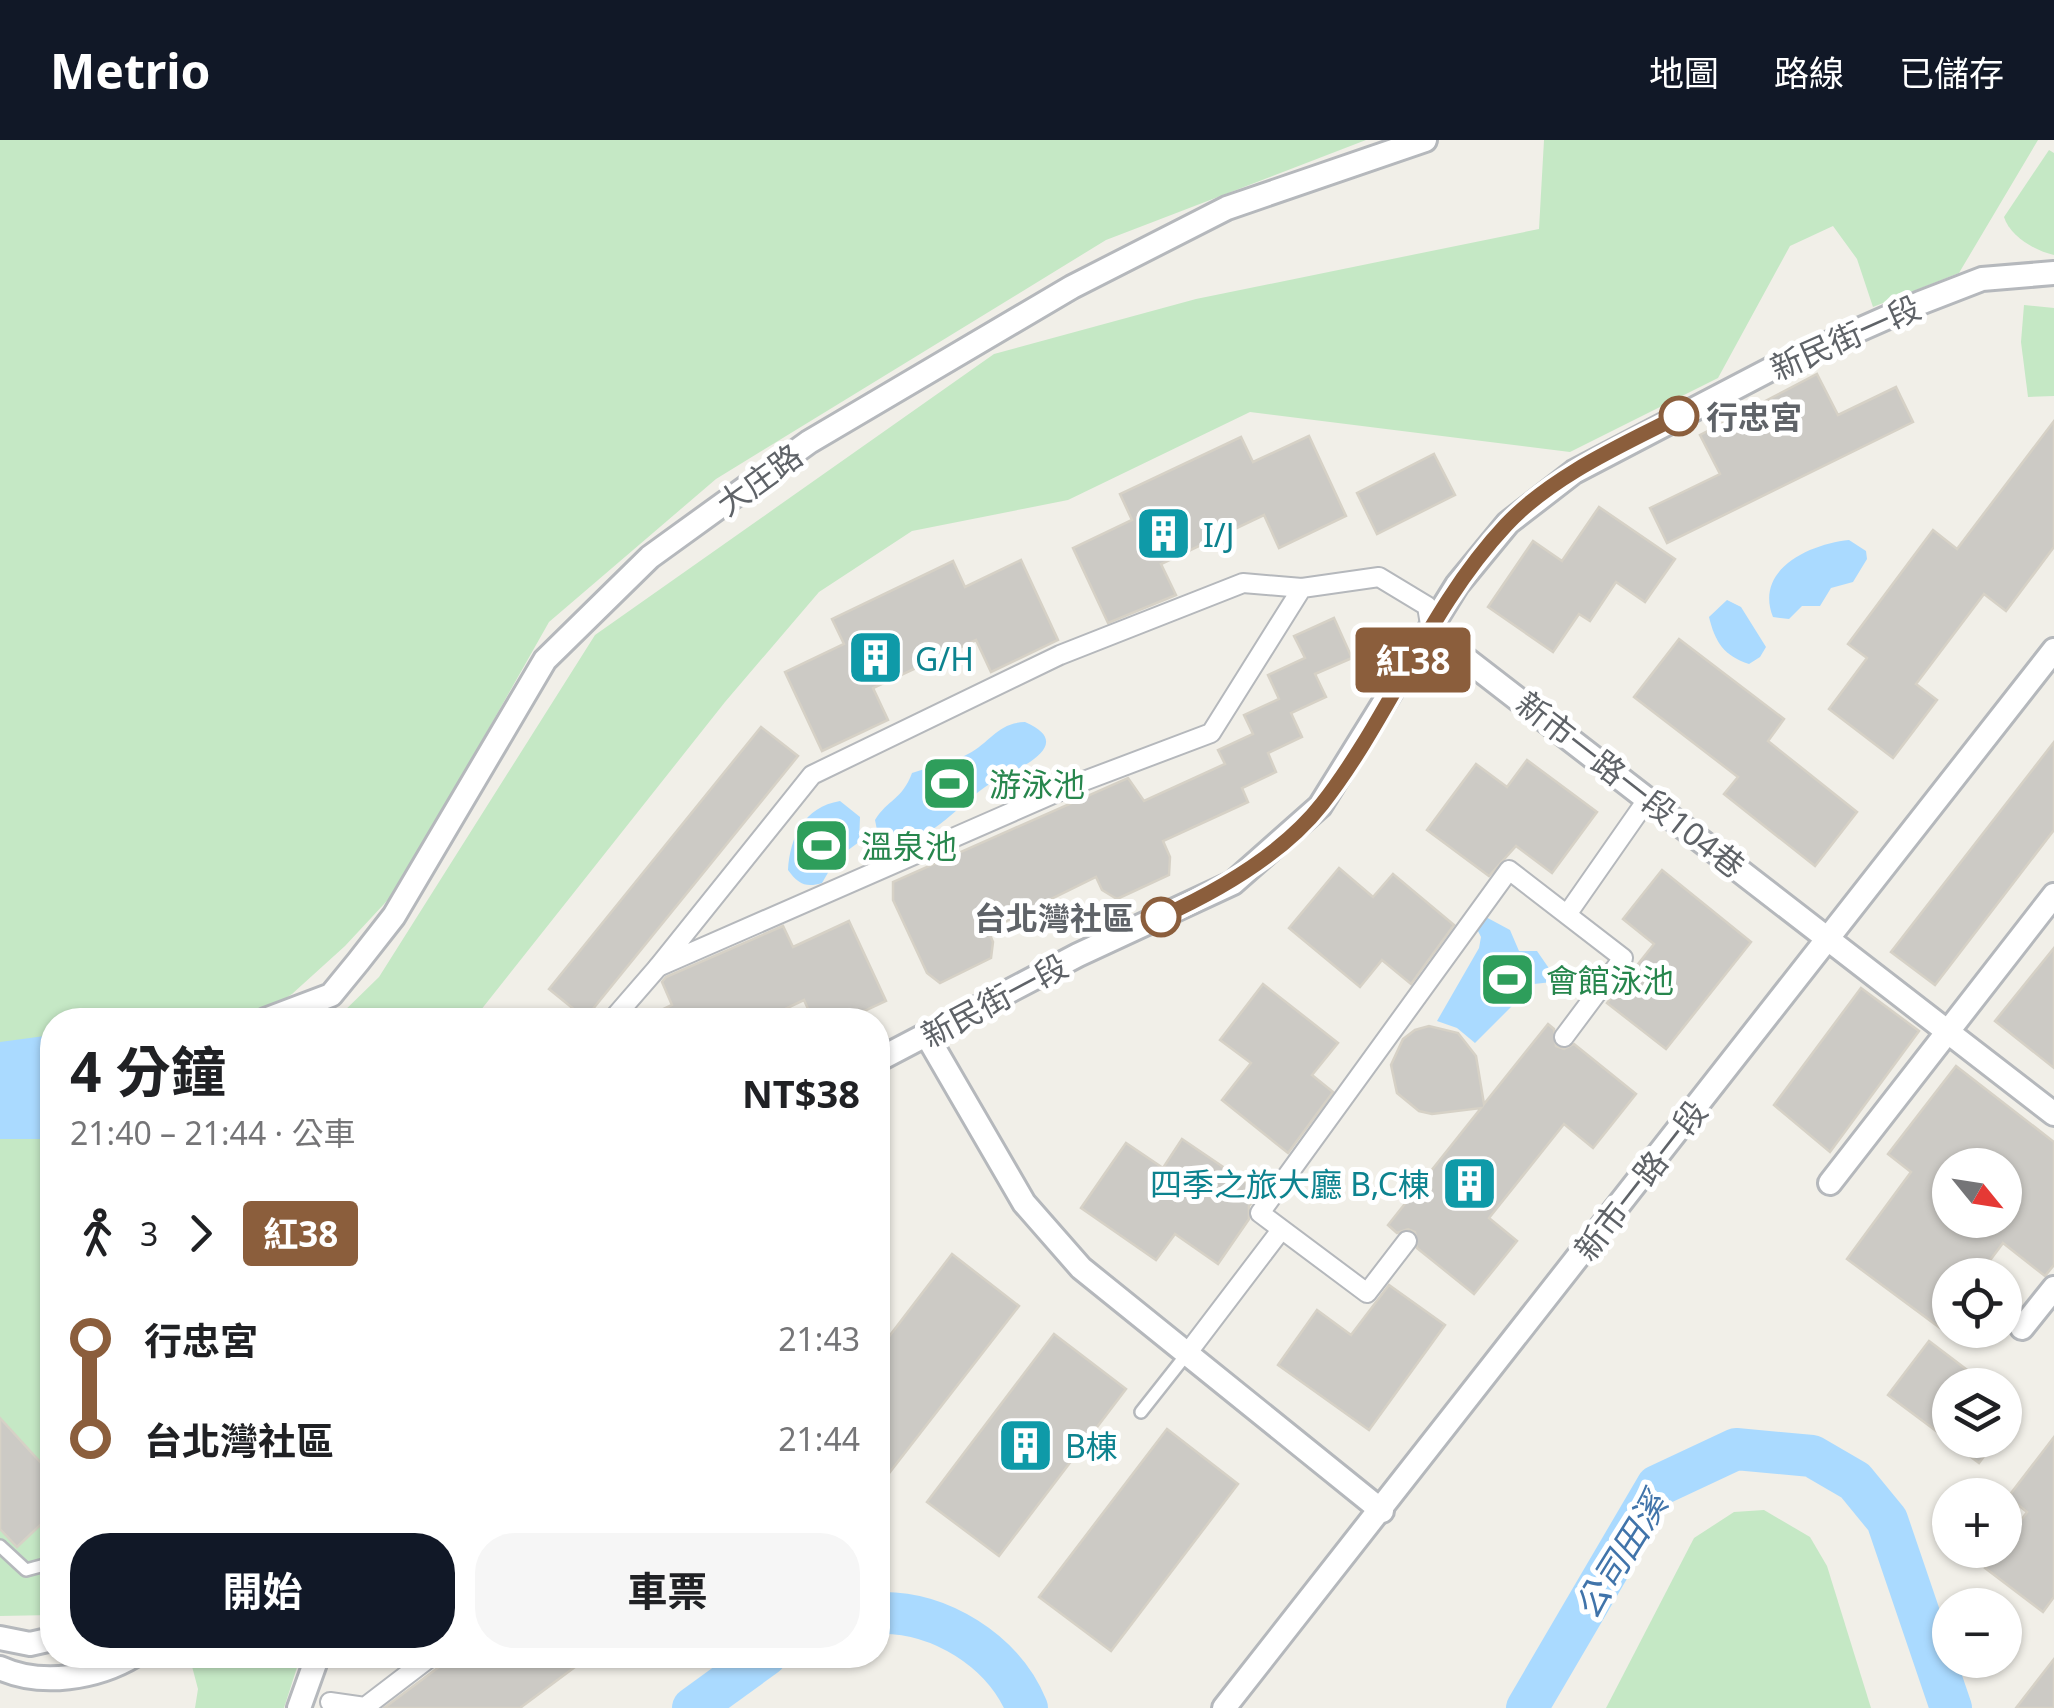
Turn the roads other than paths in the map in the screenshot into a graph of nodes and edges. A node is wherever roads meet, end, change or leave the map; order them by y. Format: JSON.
{"nodes":[{"id":1,"x":1425,"y":140,"type":"edge"},
{"id":2,"x":2054,"y":273,"type":"edge"},
{"id":3,"x":1302,"y":588,"type":"junction"},
{"id":4,"x":1431,"y":632,"type":"junction"},
{"id":5,"x":2054,"y":650,"type":"edge"},
{"id":6,"x":1649,"y":797,"type":"junction"},
{"id":7,"x":2054,"y":896,"type":"edge"},
{"id":8,"x":1568,"y":913,"type":"junction"},
{"id":9,"x":1829,"y":938,"type":"junction"},
{"id":10,"x":658,"y":967,"type":"junction"},
{"id":11,"x":295,"y":1008,"type":"edge"},
{"id":12,"x":622,"y":1008,"type":"edge"},
{"id":13,"x":1948,"y":1034,"type":"junction"},
{"id":14,"x":927,"y":1036,"type":"junction"},
{"id":15,"x":1564,"y":1036,"type":"dead end"},
{"id":16,"x":890,"y":1054,"type":"edge"},
{"id":17,"x":2054,"y":1114,"type":"edge"},
{"id":18,"x":1830,"y":1182,"type":"dead end"},
{"id":19,"x":1281,"y":1230,"type":"junction"},
{"id":20,"x":1407,"y":1241,"type":"dead end"},
{"id":21,"x":2054,"y":1288,"type":"edge"},
{"id":22,"x":2022,"y":1328,"type":"dead end"},
{"id":23,"x":1186,"y":1354,"type":"junction"},
{"id":24,"x":1142,"y":1412,"type":"dead end"},
{"id":25,"x":1382,"y":1510,"type":"junction"},
{"id":26,"x":0,"y":1546,"type":"edge"},
{"id":27,"x":40,"y":1566,"type":"edge"},
{"id":28,"x":0,"y":1638,"type":"edge"},
{"id":29,"x":40,"y":1642,"type":"edge"},
{"id":30,"x":0,"y":1668,"type":"edge"},
{"id":31,"x":114,"y":1668,"type":"edge"},
{"id":32,"x":313,"y":1668,"type":"edge"},
{"id":33,"x":416,"y":1668,"type":"edge"},
{"id":34,"x":330,"y":1702,"type":"dead end"},
{"id":35,"x":299,"y":1708,"type":"edge"},
{"id":36,"x":1224,"y":1708,"type":"edge"}],
"edges":[{"from":1,"to":11,"type":"street","name":"大庄路"},
{"from":2,"to":4,"type":"street","name":"新民街一段"},
{"from":3,"to":4,"type":"street"},
{"from":3,"to":10,"type":"street"},
{"from":3,"to":10,"type":"street"},
{"from":4,"to":6,"type":"street","name":"新市一路一段104巷"},
{"from":4,"to":14,"type":"street","name":"新民街一段"},
{"from":5,"to":9,"type":"street","name":"新市一路一段"},
{"from":6,"to":8,"type":"street"},
{"from":6,"to":9,"type":"street","name":"新市一路一段104巷"},
{"from":7,"to":13,"type":"street"},
{"from":8,"to":15,"type":"street"},
{"from":8,"to":19,"type":"street"},
{"from":9,"to":13,"type":"street","name":"新市一路一段104巷"},
{"from":9,"to":25,"type":"street","name":"新市一路一段"},
{"from":10,"to":12,"type":"street"},
{"from":13,"to":17,"type":"street","name":"新市一路一段104巷"},
{"from":13,"to":18,"type":"street"},
{"from":14,"to":16,"type":"street","name":"新民街一段"},
{"from":14,"to":23,"type":"street"},
{"from":19,"to":20,"type":"street"},
{"from":19,"to":23,"type":"street"},
{"from":21,"to":22,"type":"street"},
{"from":23,"to":24,"type":"lane"},
{"from":23,"to":25,"type":"street"},
{"from":25,"to":36,"type":"street","name":"新市一路一段"},
{"from":26,"to":27,"type":"lane"},
{"from":28,"to":29,"type":"street"},
{"from":30,"to":31,"type":"street"},
{"from":32,"to":35,"type":"street"},
{"from":33,"to":34,"type":"street"}]}
